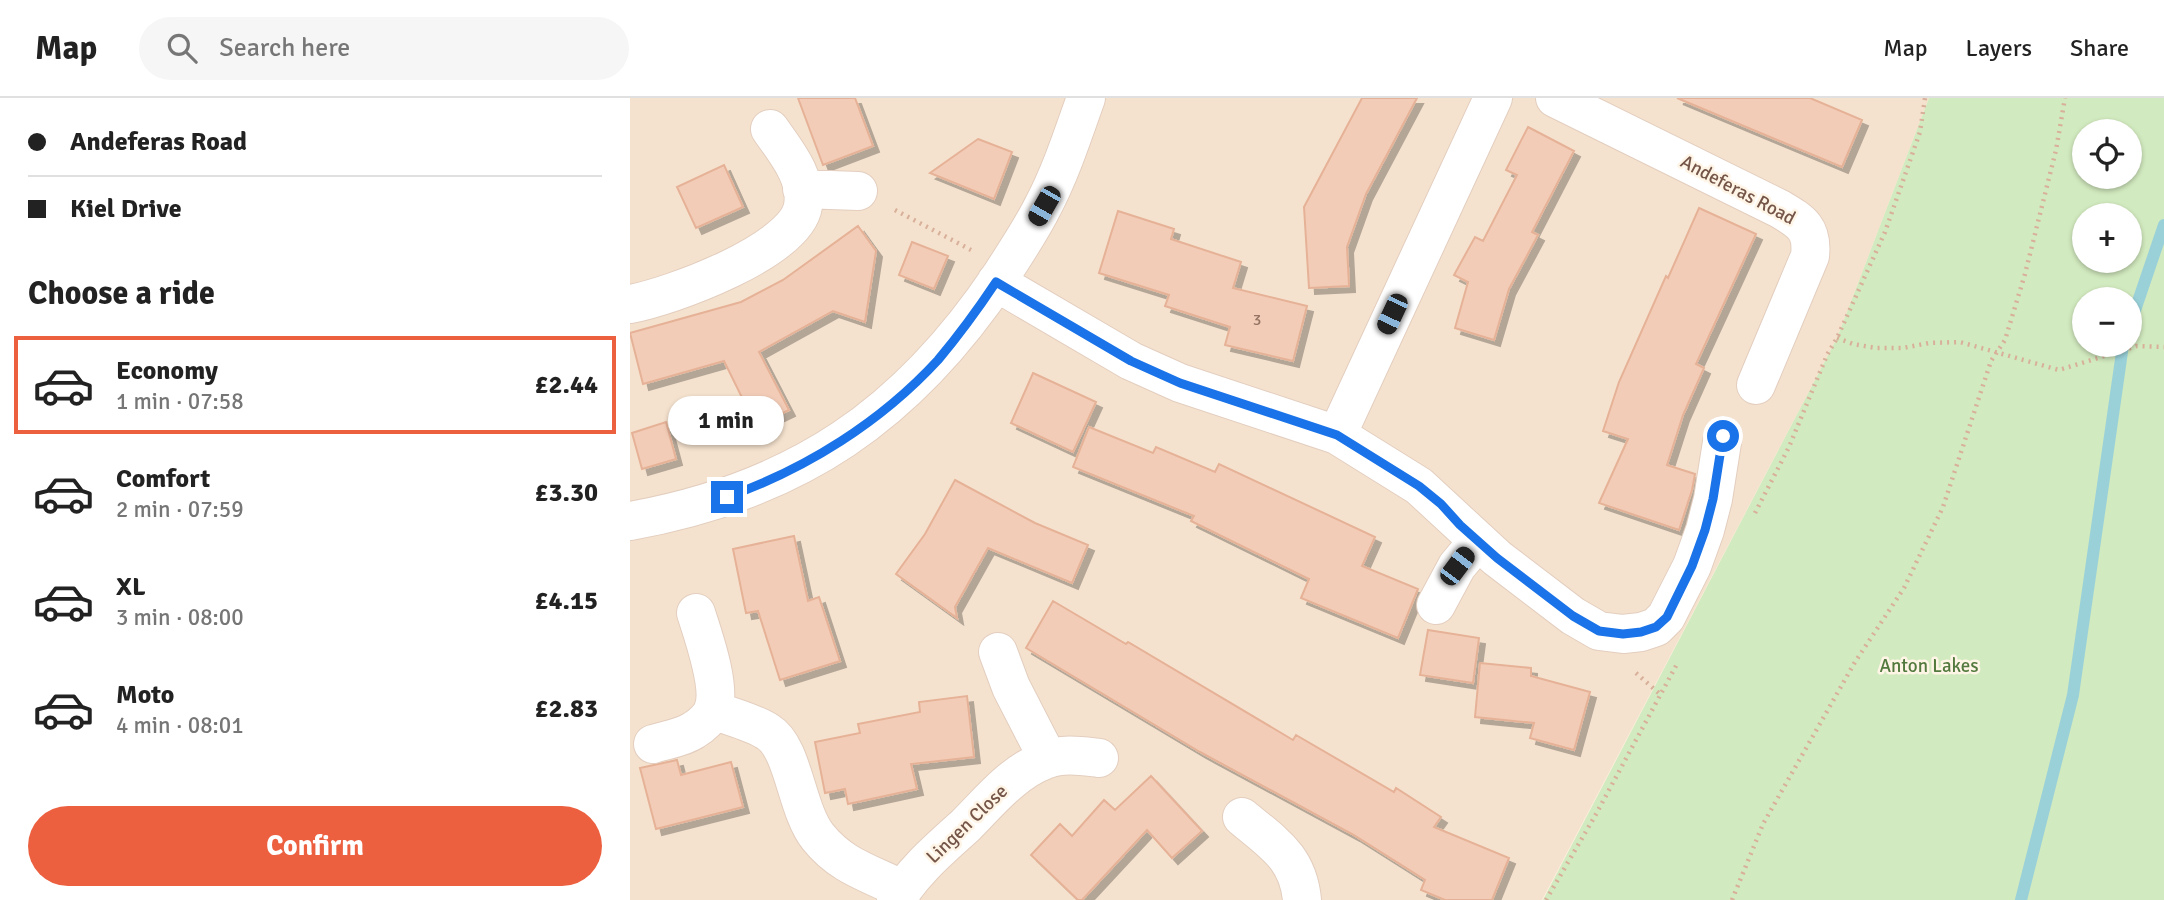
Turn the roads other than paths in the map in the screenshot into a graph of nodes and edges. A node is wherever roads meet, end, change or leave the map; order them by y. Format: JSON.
{"nodes":[{"id":1,"x":1086,"y":98,"type":"edge"},
{"id":2,"x":1493,"y":98,"type":"edge"},
{"id":3,"x":1555,"y":98,"type":"edge"},
{"id":4,"x":770,"y":129,"type":"dead end"},
{"id":5,"x":802,"y":190,"type":"junction"},
{"id":6,"x":858,"y":191,"type":"road end"},
{"id":7,"x":1001,"y":275,"type":"junction"},
{"id":8,"x":630,"y":304,"type":"edge"},
{"id":9,"x":1756,"y":385,"type":"dead end"},
{"id":10,"x":1337,"y":435,"type":"junction"},
{"id":11,"x":1723,"y":436,"type":"dead end"},
{"id":12,"x":630,"y":521,"type":"edge"},
{"id":13,"x":1478,"y":541,"type":"junction"},
{"id":14,"x":1436,"y":605,"type":"dead end"},
{"id":15,"x":696,"y":613,"type":"dead end"},
{"id":16,"x":998,"y":652,"type":"dead end"},
{"id":17,"x":713,"y":710,"type":"junction"},
{"id":18,"x":653,"y":744,"type":"dead end"},
{"id":19,"x":1099,"y":758,"type":"dead end"},
{"id":20,"x":1048,"y":759,"type":"junction"},
{"id":21,"x":1242,"y":817,"type":"dead end"},
{"id":22,"x":899,"y":895,"type":"edge"},
{"id":23,"x":1302,"y":900,"type":"edge"}],
"edges":[{"from":1,"to":7,"type":"street"},
{"from":2,"to":10,"type":"street"},
{"from":3,"to":9,"type":"street","name":"Andeferas Road"},
{"from":4,"to":5,"type":"street"},
{"from":5,"to":6,"type":"street"},
{"from":5,"to":8,"type":"street"},
{"from":7,"to":10,"type":"street"},
{"from":7,"to":12,"type":"street"},
{"from":10,"to":13,"type":"street"},
{"from":11,"to":13,"type":"street"},
{"from":13,"to":14,"type":"street"},
{"from":15,"to":17,"type":"street"},
{"from":16,"to":20,"type":"street"},
{"from":17,"to":18,"type":"street"},
{"from":17,"to":22,"type":"street"},
{"from":19,"to":20,"type":"street","name":"Lingen Close"},
{"from":20,"to":22,"type":"street","name":"Lingen Close"},
{"from":21,"to":23,"type":"street"}]}
